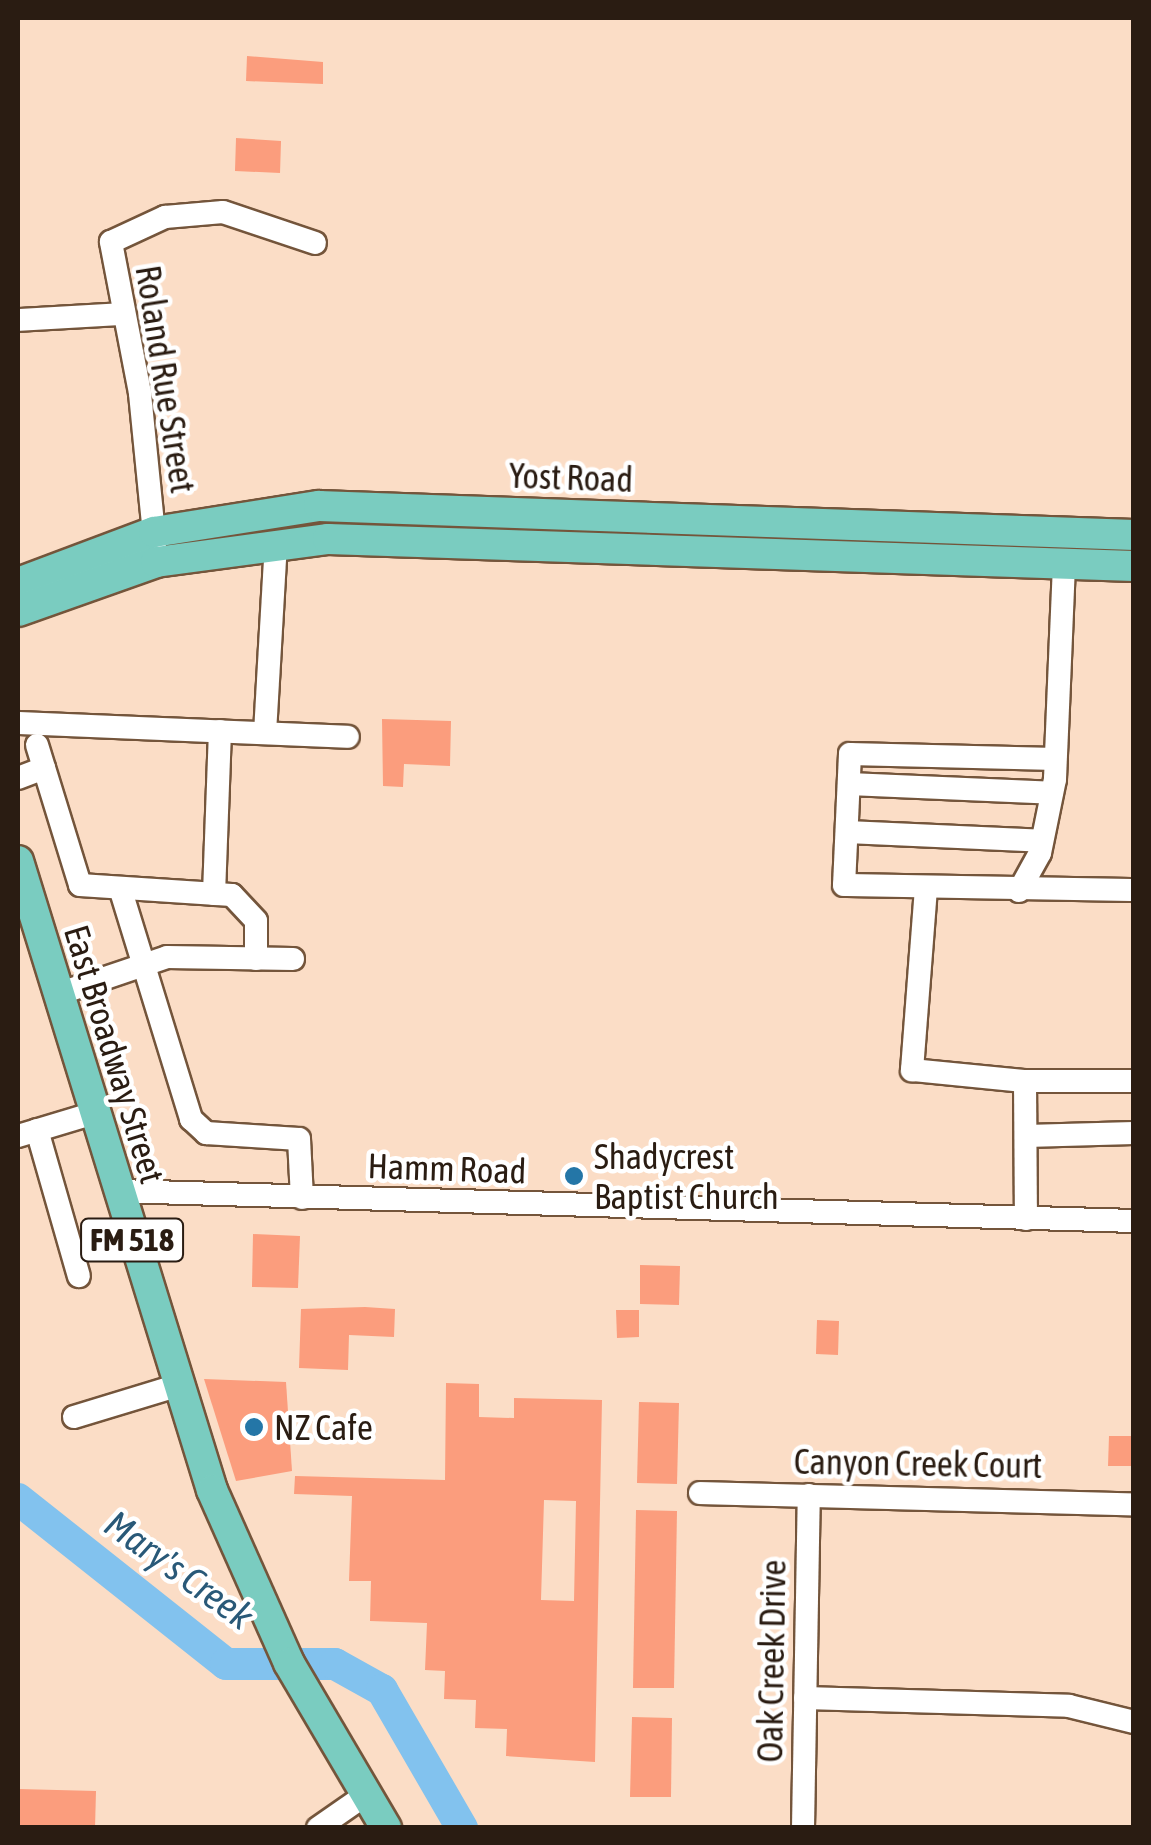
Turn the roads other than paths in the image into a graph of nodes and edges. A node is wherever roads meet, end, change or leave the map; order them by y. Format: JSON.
{"nodes":[{"id":1,"x":315,"y":242,"type":"dead end"},
{"id":2,"x":122,"y":314,"type":"junction"},
{"id":3,"x":18,"y":320,"type":"edge"},
{"id":4,"x":276,"y":510,"type":"junction"},
{"id":5,"x":551,"y":514,"type":"junction"},
{"id":6,"x":886,"y":526,"type":"junction"},
{"id":7,"x":1134,"y":535,"type":"edge"},
{"id":8,"x":276,"y":543,"type":"junction"},
{"id":9,"x":550,"y":545,"type":"junction"},
{"id":10,"x":155,"y":547,"type":"junction"},
{"id":11,"x":884,"y":557,"type":"junction"},
{"id":12,"x":1064,"y":564,"type":"junction"},
{"id":13,"x":1134,"y":566,"type":"edge"},
{"id":14,"x":18,"y":583,"type":"edge"},
{"id":15,"x":18,"y":610,"type":"edge"},
{"id":16,"x":18,"y":723,"type":"edge"},
{"id":17,"x":220,"y":732,"type":"junction"},
{"id":18,"x":265,"y":733,"type":"junction"},
{"id":19,"x":348,"y":737,"type":"dead end"},
{"id":20,"x":1056,"y":759,"type":"junction"},
{"id":21,"x":18,"y":778,"type":"edge"},
{"id":22,"x":849,"y":784,"type":"junction"},
{"id":23,"x":1052,"y":793,"type":"junction"},
{"id":24,"x":847,"y":832,"type":"junction"},
{"id":25,"x":1041,"y":847,"type":"junction"},
{"id":26,"x":18,"y":861,"type":"edge"},
{"id":27,"x":926,"y":888,"type":"junction"},
{"id":28,"x":1134,"y":890,"type":"edge"},
{"id":29,"x":121,"y":891,"type":"junction"},
{"id":30,"x":1019,"y":892,"type":"junction"},
{"id":31,"x":214,"y":894,"type":"junction"},
{"id":32,"x":256,"y":959,"type":"junction"},
{"id":33,"x":292,"y":960,"type":"dead end"},
{"id":34,"x":143,"y":965,"type":"junction"},
{"id":35,"x":58,"y":994,"type":"junction"},
{"id":36,"x":1025,"y":1081,"type":"junction"},
{"id":37,"x":1134,"y":1081,"type":"edge"},
{"id":38,"x":94,"y":1114,"type":"junction"},
{"id":39,"x":27,"y":1133,"type":"edge"},
{"id":40,"x":1134,"y":1133,"type":"edge"},
{"id":41,"x":1026,"y":1136,"type":"junction"},
{"id":42,"x":118,"y":1190,"type":"junction"},
{"id":43,"x":302,"y":1198,"type":"junction"},
{"id":44,"x":1026,"y":1219,"type":"junction"},
{"id":45,"x":1134,"y":1221,"type":"edge"},
{"id":46,"x":79,"y":1276,"type":"dead end"},
{"id":47,"x":176,"y":1386,"type":"junction"},
{"id":48,"x":74,"y":1417,"type":"dead end"},
{"id":49,"x":700,"y":1492,"type":"dead end"},
{"id":50,"x":808,"y":1496,"type":"junction"},
{"id":51,"x":1134,"y":1504,"type":"edge"},
{"id":52,"x":806,"y":1698,"type":"junction"},
{"id":53,"x":1134,"y":1722,"type":"edge"},
{"id":54,"x":364,"y":1796,"type":"junction"},
{"id":55,"x":318,"y":1828,"type":"edge"},
{"id":56,"x":386,"y":1828,"type":"edge"},
{"id":57,"x":802,"y":1828,"type":"edge"}],
"edges":[{"from":1,"to":2,"type":"street","name":"Roland Rue Street"},
{"from":2,"to":3,"type":"street"},
{"from":2,"to":10,"type":"street","name":"Roland Rue Street"},
{"from":4,"to":5,"type":"main road","name":"Yost Road"},
{"from":4,"to":8,"type":"main road"},
{"from":4,"to":10,"type":"main road","name":"Yost Road"},
{"from":5,"to":6,"type":"main road","name":"Yost Road"},
{"from":5,"to":9,"type":"main road"},
{"from":6,"to":7,"type":"main road","name":"Yost Road"},
{"from":6,"to":11,"type":"main road"},
{"from":8,"to":9,"type":"main road","name":"Yost Road"},
{"from":8,"to":10,"type":"main road","name":"Yost Road"},
{"from":8,"to":18,"type":"street"},
{"from":9,"to":11,"type":"main road","name":"Yost Road"},
{"from":10,"to":14,"type":"main road","name":"Yost Road"},
{"from":10,"to":15,"type":"main road","name":"Yost Road"},
{"from":11,"to":12,"type":"main road","name":"Yost Road"},
{"from":12,"to":13,"type":"main road","name":"Yost Road"},
{"from":12,"to":20,"type":"street"},
{"from":16,"to":17,"type":"street"},
{"from":17,"to":18,"type":"street"},
{"from":17,"to":31,"type":"street"},
{"from":18,"to":19,"type":"street"},
{"from":20,"to":22,"type":"street"},
{"from":20,"to":23,"type":"street"},
{"from":21,"to":29,"type":"street"},
{"from":22,"to":23,"type":"street"},
{"from":22,"to":24,"type":"street"},
{"from":23,"to":25,"type":"street"},
{"from":24,"to":25,"type":"street"},
{"from":24,"to":27,"type":"street"},
{"from":25,"to":30,"type":"street"},
{"from":26,"to":35,"type":"main road","name":"East Broadway Street","number":"FM 518"},
{"from":27,"to":30,"type":"street"},
{"from":27,"to":36,"type":"street"},
{"from":28,"to":30,"type":"street"},
{"from":29,"to":31,"type":"street"},
{"from":29,"to":34,"type":"street"},
{"from":31,"to":32,"type":"street"},
{"from":32,"to":33,"type":"street"},
{"from":32,"to":34,"type":"street"},
{"from":34,"to":35,"type":"street"},
{"from":34,"to":43,"type":"street"},
{"from":35,"to":38,"type":"main road","name":"East Broadway Street","number":"FM 518"},
{"from":36,"to":37,"type":"street"},
{"from":36,"to":41,"type":"street"},
{"from":38,"to":39,"type":"street"},
{"from":38,"to":42,"type":"main road","name":"East Broadway Street","number":"FM 518"},
{"from":39,"to":46,"type":"street"},
{"from":40,"to":41,"type":"street"},
{"from":41,"to":44,"type":"street"},
{"from":42,"to":43,"type":"street","name":"Hamm Road"},
{"from":42,"to":47,"type":"main road","name":"East Broadway Street","number":"FM 518"},
{"from":43,"to":44,"type":"street","name":"Hamm Road"},
{"from":44,"to":45,"type":"street","name":"Hamm Road"},
{"from":47,"to":48,"type":"street"},
{"from":47,"to":54,"type":"main road","name":"East Broadway Street","number":"FM 518"},
{"from":49,"to":50,"type":"street","name":"Canyon Creek Court"},
{"from":50,"to":51,"type":"street","name":"Canyon Creek Court"},
{"from":50,"to":52,"type":"street","name":"Oak Creek Drive"},
{"from":52,"to":53,"type":"street"},
{"from":52,"to":57,"type":"street","name":"Oak Creek Drive"},
{"from":54,"to":55,"type":"street"},
{"from":54,"to":56,"type":"main road","number":"FM 518"}]}
